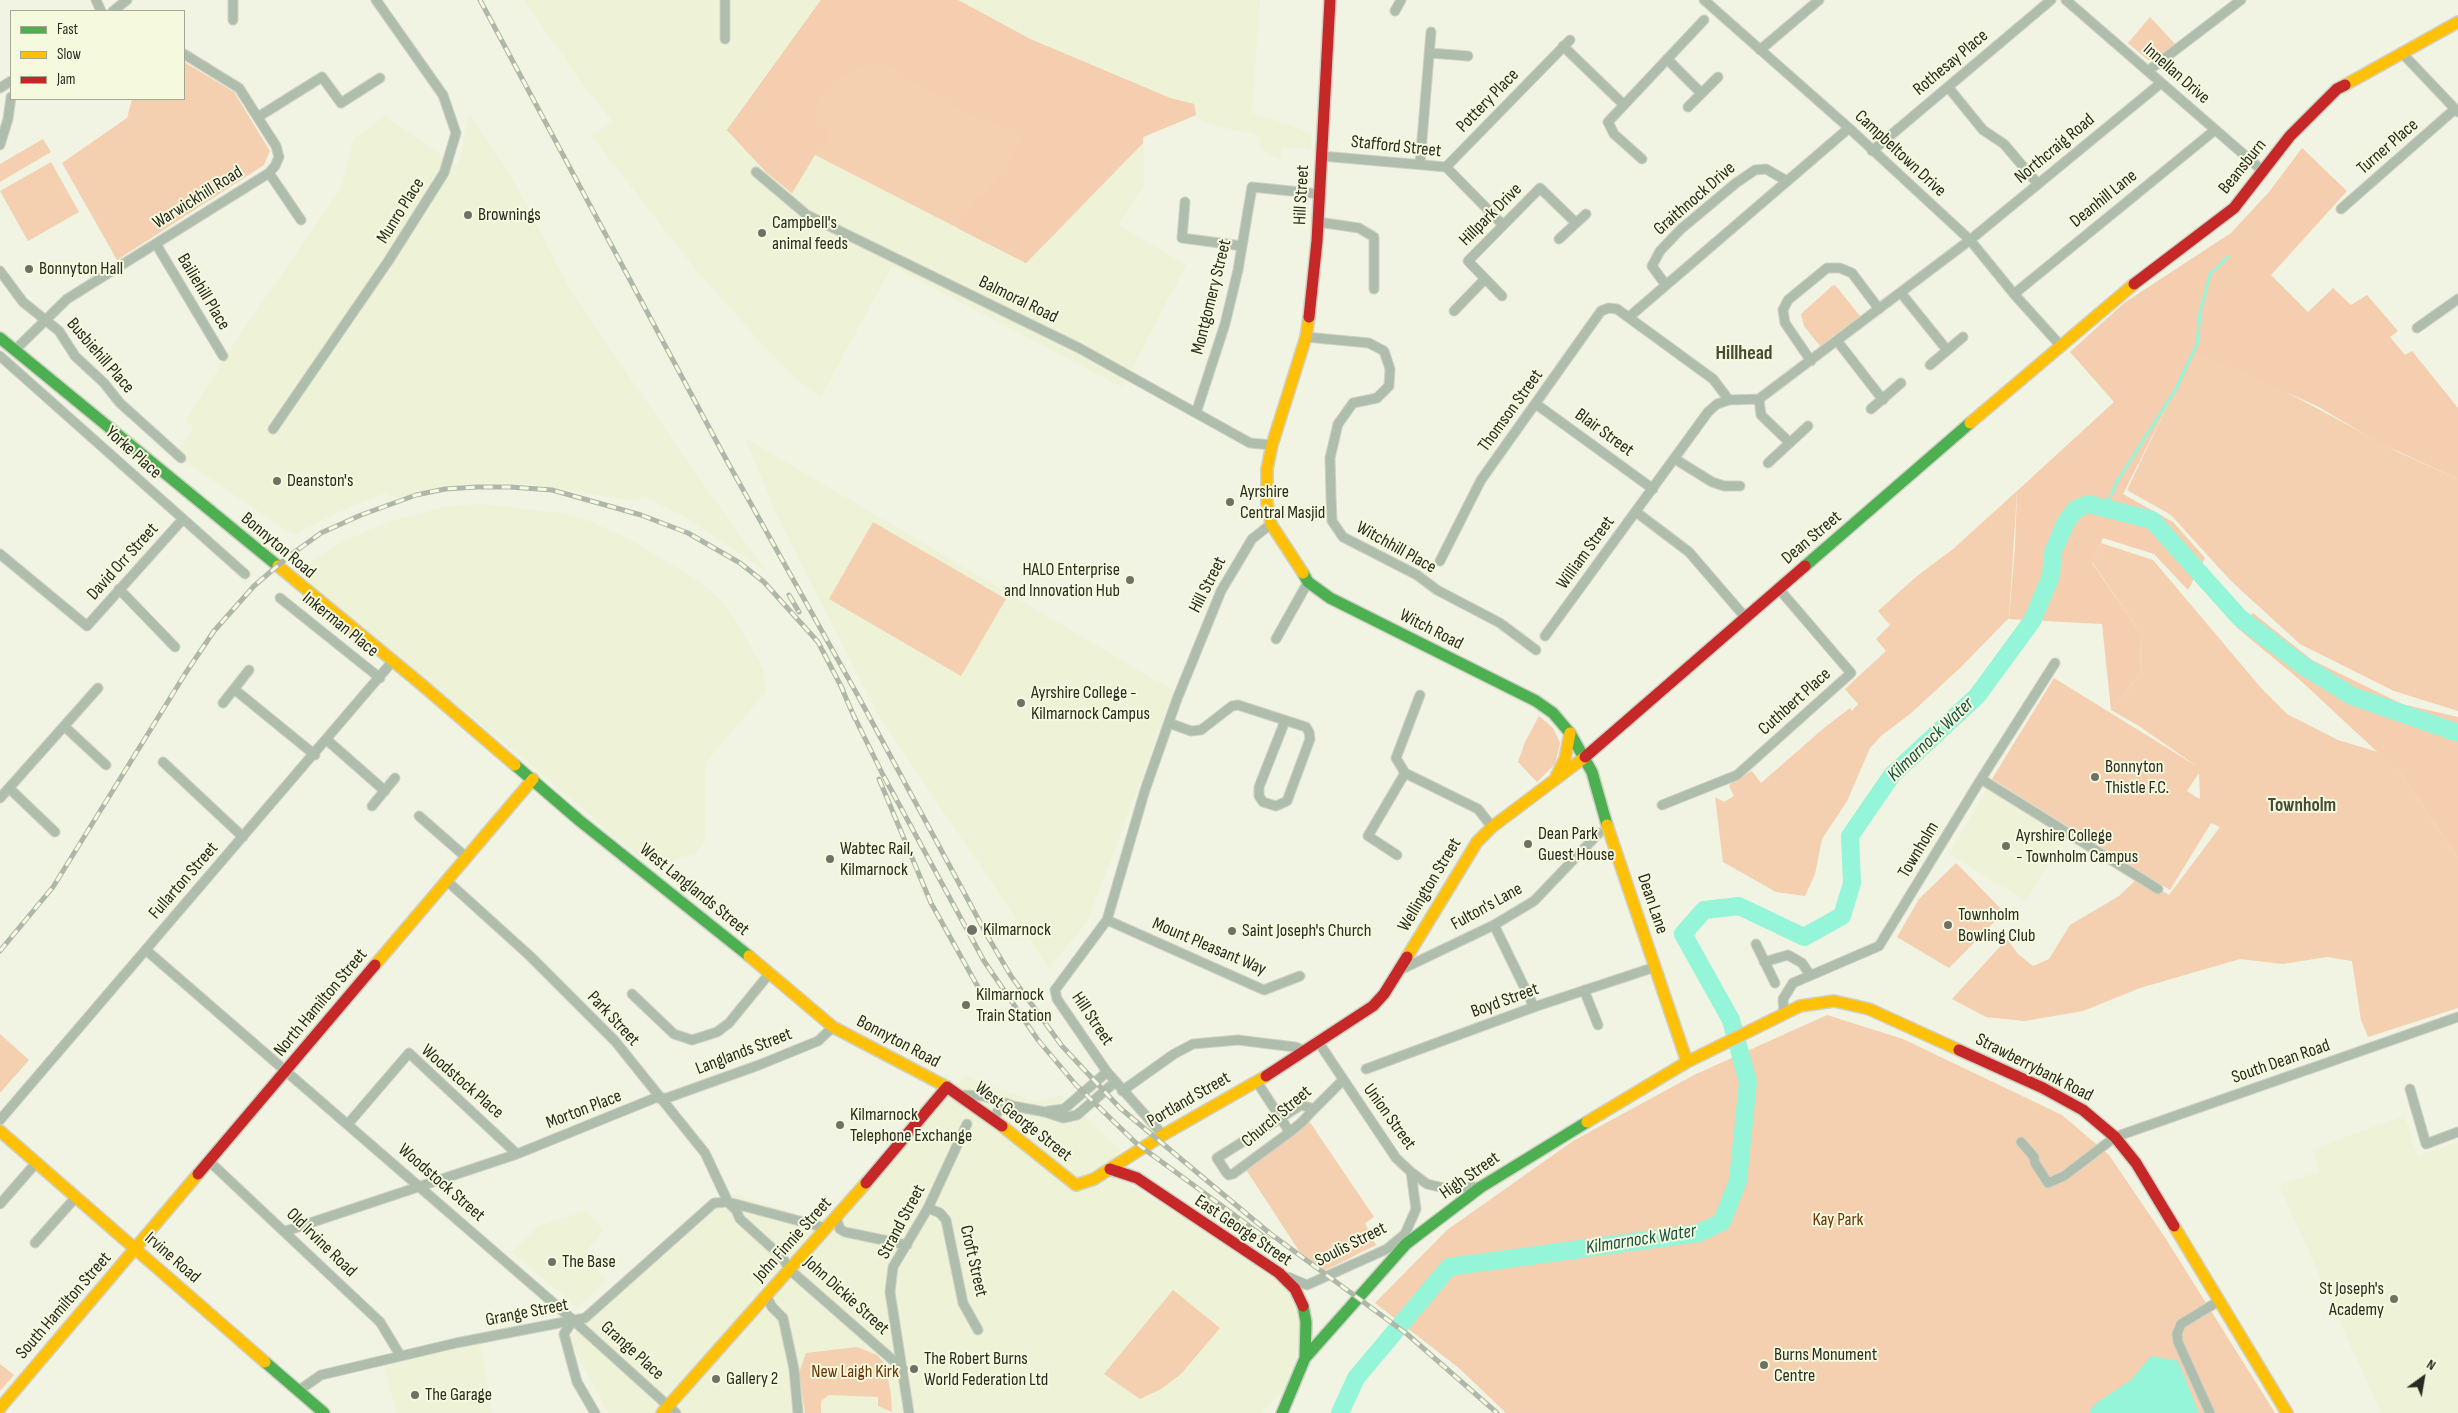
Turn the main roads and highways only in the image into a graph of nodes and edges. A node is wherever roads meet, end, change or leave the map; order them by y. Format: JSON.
{"nodes":[{"id":1,"x":1330,"y":0,"type":"edge"},
{"id":2,"x":2458,"y":22,"type":"edge"},
{"id":3,"x":2,"y":342,"type":"edge"},
{"id":4,"x":2060,"y":345,"type":"joint"},
{"id":5,"x":1271,"y":524,"type":"joint"},
{"id":6,"x":1570,"y":733,"type":"junction"},
{"id":7,"x":1584,"y":757,"type":"junction"},
{"id":8,"x":533,"y":779,"type":"junction"},
{"id":9,"x":1554,"y":780,"type":"junction"},
{"id":10,"x":833,"y":1027,"type":"joint"},
{"id":11,"x":1319,"y":1042,"type":"joint"},
{"id":12,"x":1687,"y":1062,"type":"junction"},
{"id":13,"x":947,"y":1087,"type":"junction"},
{"id":14,"x":0,"y":1131,"type":"edge"},
{"id":15,"x":1110,"y":1169,"type":"junction"},
{"id":16,"x":1076,"y":1185,"type":"joint"},
{"id":17,"x":136,"y":1249,"type":"junction"},
{"id":18,"x":1305,"y":1358,"type":"junction"},
{"id":19,"x":0,"y":1408,"type":"edge"},
{"id":20,"x":669,"y":1411,"type":"edge"},
{"id":21,"x":322,"y":1412,"type":"edge"},
{"id":22,"x":1282,"y":1413,"type":"edge"},
{"id":23,"x":2287,"y":1413,"type":"edge"}],
"edges":[{"from":1,"to":5,"type":"main road","name":"Hill Street"},
{"from":2,"to":4,"type":"main road","name":"Beansburn"},
{"from":3,"to":8,"type":"main road","name":"Bonnyton Road"},
{"from":4,"to":7,"type":"main road","name":"Dean Street"},
{"from":5,"to":6,"type":"main road","name":"Witch Road"},
{"from":6,"to":7,"type":"main road","name":"Witch Road"},
{"from":6,"to":9,"type":"main road"},
{"from":7,"to":9,"type":"main road","name":"Wellington Street"},
{"from":7,"to":12,"type":"main road","name":"Dean Lane"},
{"from":8,"to":10,"type":"main road","name":"West Langlands Street"},
{"from":8,"to":17,"type":"main road","name":"North Hamilton Street"},
{"from":9,"to":11,"type":"main road","name":"Wellington Street"},
{"from":10,"to":13,"type":"main road","name":"Bonnyton Road"},
{"from":11,"to":15,"type":"main road","name":"Portland Street"},
{"from":12,"to":18,"type":"main road","name":"High Street"},
{"from":12,"to":23,"type":"main road","name":"Strawberrybank Road"},
{"from":13,"to":16,"type":"main road","name":"West George Street"},
{"from":13,"to":20,"type":"main road","name":"John Finnie Street"},
{"from":14,"to":17,"type":"main road","name":"Irvine Road"},
{"from":15,"to":16,"type":"main road","name":"Portland Street"},
{"from":15,"to":18,"type":"main road","name":"East George Street"},
{"from":17,"to":19,"type":"main road","name":"South Hamilton Street"},
{"from":17,"to":21,"type":"main road","name":"Irvine Road"},
{"from":18,"to":22,"type":"main road"}]}
